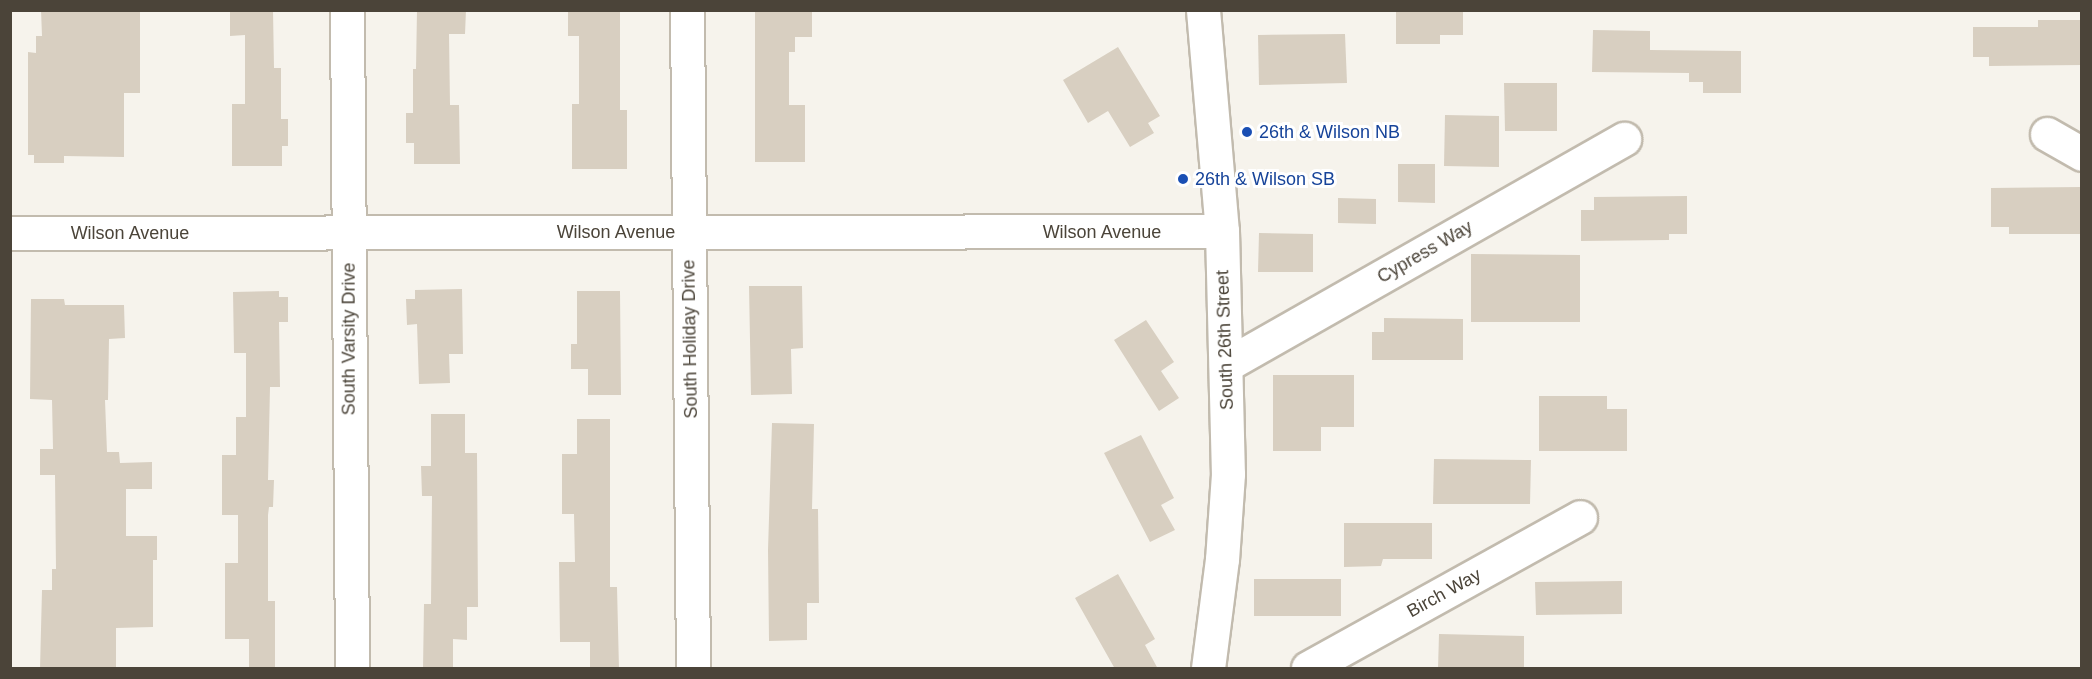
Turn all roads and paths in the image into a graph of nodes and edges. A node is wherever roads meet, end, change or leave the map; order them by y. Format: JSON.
{"nodes":[{"id":1,"x":347,"y":10,"type":"edge"},
{"id":2,"x":687,"y":10,"type":"edge"},
{"id":3,"x":1212,"y":15,"type":"edge"},
{"id":4,"x":2047,"y":134,"type":"dead end"},
{"id":5,"x":1624,"y":139,"type":"dead end"},
{"id":6,"x":2082,"y":153,"type":"edge"},
{"id":7,"x":1222,"y":231,"type":"junction"},
{"id":8,"x":349,"y":232,"type":"junction"},
{"id":9,"x":689,"y":232,"type":"junction"},
{"id":10,"x":10,"y":233,"type":"edge"},
{"id":11,"x":1226,"y":365,"type":"junction"},
{"id":12,"x":1580,"y":518,"type":"dead end"},
{"id":13,"x":352,"y":669,"type":"edge"},
{"id":14,"x":693,"y":669,"type":"edge"},
{"id":15,"x":1208,"y":669,"type":"edge"},
{"id":16,"x":1308,"y":669,"type":"edge"}],
"edges":[{"from":1,"to":8,"type":"street","name":"South Varsity Drive"},
{"from":2,"to":9,"type":"street","name":"South Holiday Drive"},
{"from":3,"to":7,"type":"street","name":"South 26th Street"},
{"from":4,"to":6,"type":"street"},
{"from":5,"to":11,"type":"street","name":"Cypress Way"},
{"from":7,"to":9,"type":"street","name":"Wilson Avenue"},
{"from":7,"to":11,"type":"street","name":"South 26th Street"},
{"from":8,"to":9,"type":"street","name":"Wilson Avenue"},
{"from":8,"to":10,"type":"street","name":"Wilson Avenue"},
{"from":8,"to":13,"type":"street","name":"South Varsity Drive"},
{"from":9,"to":14,"type":"street","name":"South Holiday Drive"},
{"from":11,"to":15,"type":"street","name":"South 26th Street"},
{"from":12,"to":16,"type":"street","name":"Birch Way"}]}
